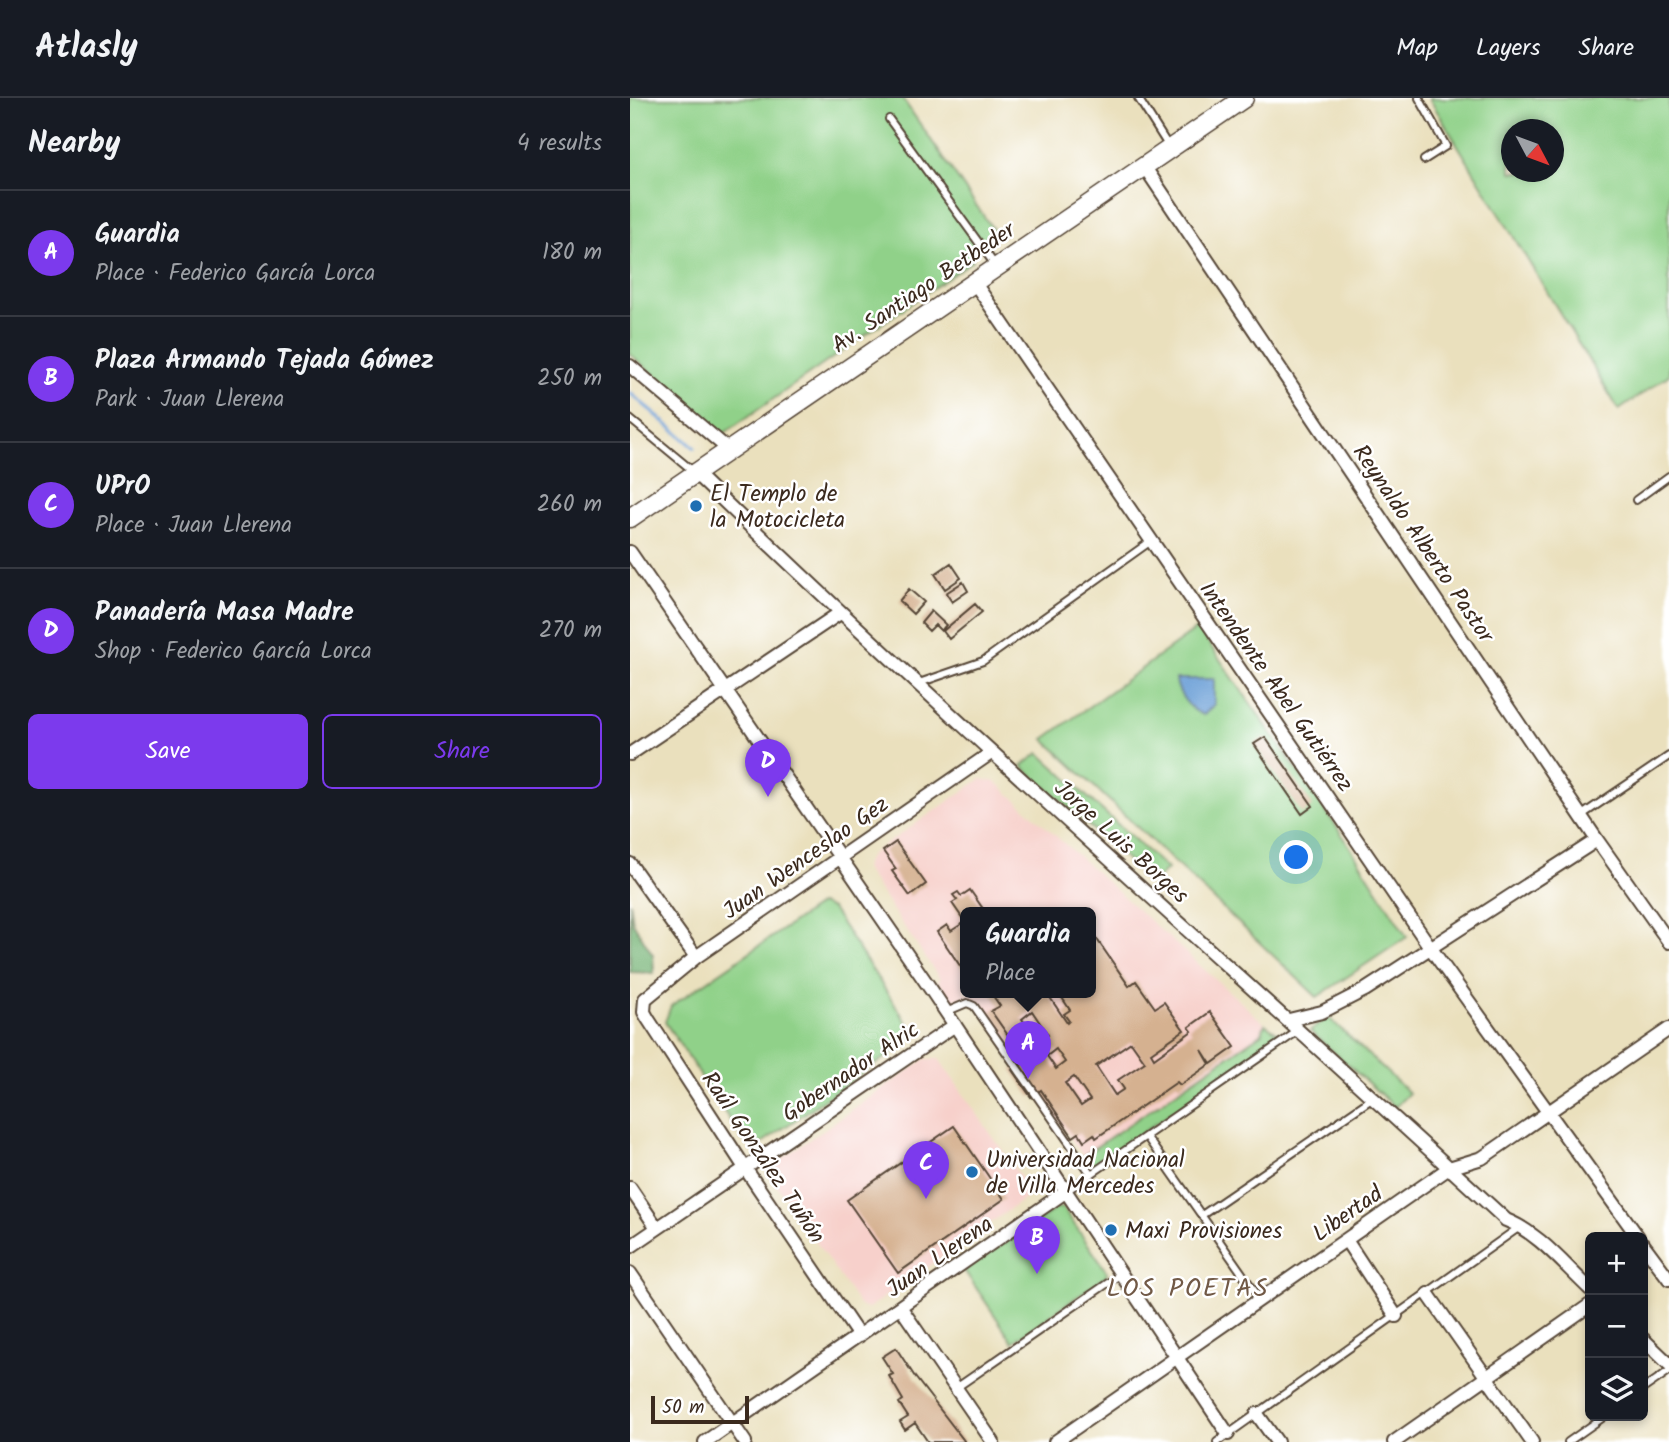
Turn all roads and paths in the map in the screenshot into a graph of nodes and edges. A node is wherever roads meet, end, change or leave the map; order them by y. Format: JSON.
{"nodes":[{"id":1,"x":1138,"y":98,"type":"edge"},
{"id":2,"x":1244,"y":98,"type":"edge"},
{"id":3,"x":1419,"y":98,"type":"edge"},
{"id":4,"x":889,"y":119,"type":"dead end"},
{"id":5,"x":1170,"y":148,"type":"junction"},
{"id":6,"x":1424,"y":160,"type":"dead end"},
{"id":7,"x":1144,"y":166,"type":"junction"},
{"id":8,"x":996,"y":267,"type":"junction"},
{"id":9,"x":974,"y":282,"type":"junction"},
{"id":10,"x":630,"y":366,"type":"edge"},
{"id":11,"x":630,"y":419,"type":"edge"},
{"id":12,"x":729,"y":450,"type":"junction"},
{"id":13,"x":695,"y":473,"type":"junction"},
{"id":14,"x":1669,"y":476,"type":"edge"},
{"id":15,"x":1636,"y":500,"type":"dead end"},
{"id":16,"x":630,"y":518,"type":"edge"},
{"id":17,"x":1151,"y":541,"type":"junction"},
{"id":18,"x":630,"y":552,"type":"edge"},
{"id":19,"x":839,"y":613,"type":"junction"},
{"id":20,"x":916,"y":684,"type":"junction"},
{"id":21,"x":724,"y":689,"type":"junction"},
{"id":22,"x":991,"y":753,"type":"junction"},
{"id":23,"x":630,"y":754,"type":"edge"},
{"id":24,"x":1669,"y":755,"type":"edge"},
{"id":25,"x":1582,"y":815,"type":"junction"},
{"id":26,"x":1597,"y":840,"type":"junction"},
{"id":27,"x":841,"y":857,"type":"junction"},
{"id":28,"x":630,"y":864,"type":"edge"},
{"id":29,"x":1669,"y":942,"type":"edge"},
{"id":30,"x":1432,"y":948,"type":"junction"},
{"id":31,"x":696,"y":957,"type":"junction"},
{"id":32,"x":645,"y":999,"type":"joint"},
{"id":33,"x":946,"y":1012,"type":"junction"},
{"id":34,"x":1289,"y":1020,"type":"junction"},
{"id":35,"x":955,"y":1024,"type":"junction"},
{"id":36,"x":1669,"y":1029,"type":"edge"},
{"id":37,"x":1299,"y":1030,"type":"junction"},
{"id":38,"x":1373,"y":1098,"type":"junction"},
{"id":39,"x":1546,"y":1113,"type":"junction"},
{"id":40,"x":1146,"y":1136,"type":"junction"},
{"id":41,"x":745,"y":1168,"type":"junction"},
{"id":42,"x":1449,"y":1168,"type":"junction"},
{"id":43,"x":1091,"y":1174,"type":"junction"},
{"id":44,"x":630,"y":1188,"type":"edge"},
{"id":45,"x":1065,"y":1192,"type":"junction"},
{"id":46,"x":1202,"y":1216,"type":"junction"},
{"id":47,"x":1521,"y":1226,"type":"junction"},
{"id":48,"x":657,"y":1227,"type":"junction"},
{"id":49,"x":1634,"y":1232,"type":"edge"},
{"id":50,"x":1346,"y":1240,"type":"junction"},
{"id":51,"x":630,"y":1247,"type":"edge"},
{"id":52,"x":1648,"y":1251,"type":"edge"},
{"id":53,"x":630,"y":1273,"type":"edge"},
{"id":54,"x":1121,"y":1274,"type":"junction"},
{"id":55,"x":1669,"y":1279,"type":"edge"},
{"id":56,"x":1585,"y":1284,"type":"edge"},
{"id":57,"x":1428,"y":1294,"type":"junction"},
{"id":58,"x":1260,"y":1299,"type":"junction"},
{"id":59,"x":901,"y":1308,"type":"junction"},
{"id":60,"x":1585,"y":1308,"type":"edge"},
{"id":61,"x":1396,"y":1316,"type":"junction"},
{"id":62,"x":859,"y":1336,"type":"junction"},
{"id":63,"x":1648,"y":1344,"type":"edge"},
{"id":64,"x":1177,"y":1357,"type":"junction"},
{"id":65,"x":1669,"y":1364,"type":"edge"},
{"id":66,"x":1669,"y":1371,"type":"edge"},
{"id":67,"x":1486,"y":1377,"type":"junction"},
{"id":68,"x":1648,"y":1386,"type":"edge"},
{"id":69,"x":956,"y":1388,"type":"junction"},
{"id":70,"x":1257,"y":1414,"type":"junction"},
{"id":71,"x":1598,"y":1421,"type":"edge"},
{"id":72,"x":732,"y":1423,"type":"junction"},
{"id":73,"x":1228,"y":1434,"type":"junction"},
{"id":74,"x":705,"y":1442,"type":"edge"},
{"id":75,"x":745,"y":1442,"type":"edge"},
{"id":76,"x":993,"y":1442,"type":"edge"},
{"id":77,"x":1055,"y":1442,"type":"edge"},
{"id":78,"x":1217,"y":1442,"type":"edge"},
{"id":79,"x":1277,"y":1442,"type":"edge"},
{"id":80,"x":1394,"y":1442,"type":"edge"},
{"id":81,"x":1532,"y":1442,"type":"edge"},
{"id":82,"x":1568,"y":1442,"type":"edge"}],
"edges":[{"from":1,"to":5,"type":"lane"},
{"from":2,"to":5,"type":"main road","name":"Av. Santiago Betbeder"},
{"from":3,"to":6,"type":"lane"},
{"from":4,"to":8,"type":"lane"},
{"from":5,"to":7,"type":"main road","name":"Av. Santiago Betbeder"},
{"from":7,"to":8,"type":"main road","name":"Av. Santiago Betbeder"},
{"from":7,"to":25,"type":"street","name":"Reynaldo Alberto Pastor"},
{"from":8,"to":9,"type":"main road","name":"Av. Santiago Betbeder"},
{"from":9,"to":12,"type":"main road","name":"Av. Santiago Betbeder"},
{"from":9,"to":17,"type":"street","name":"Intendente Abel Gutiérrez"},
{"from":10,"to":12,"type":"street"},
{"from":11,"to":13,"type":"lane","name":"Jorge Luis Borges"},
{"from":12,"to":13,"type":"main road","name":"Av. Santiago Betbeder"},
{"from":13,"to":16,"type":"main road","name":"Av. Santiago Betbeder"},
{"from":13,"to":19,"type":"street","name":"Jorge Luis Borges"},
{"from":14,"to":15,"type":"lane"},
{"from":17,"to":20,"type":"lane"},
{"from":17,"to":30,"type":"street","name":"Intendente Abel Gutiérrez"},
{"from":18,"to":21,"type":"street"},
{"from":19,"to":20,"type":"street","name":"Jorge Luis Borges"},
{"from":19,"to":21,"type":"street"},
{"from":20,"to":22,"type":"street","name":"Jorge Luis Borges"},
{"from":21,"to":23,"type":"street"},
{"from":21,"to":27,"type":"street"},
{"from":22,"to":27,"type":"street","name":"Juan Wenceslao Gez"},
{"from":22,"to":34,"type":"street","name":"Jorge Luis Borges"},
{"from":24,"to":25,"type":"lane"},
{"from":25,"to":26,"type":"street","name":"Reynaldo Alberto Pastor"},
{"from":26,"to":29,"type":"street","name":"Reynaldo Alberto Pastor"},
{"from":26,"to":30,"type":"street"},
{"from":27,"to":31,"type":"street","name":"Juan Wenceslao Gez"},
{"from":27,"to":33,"type":"street"},
{"from":28,"to":31,"type":"street"},
{"from":30,"to":34,"type":"street"},
{"from":30,"to":39,"type":"street","name":"Intendente Abel Gutiérrez"},
{"from":31,"to":32,"type":"street","name":"Juan Wenceslao Gez"},
{"from":32,"to":41,"type":"street","name":"Raúl González Tuñón"},
{"from":33,"to":35,"type":"street"},
{"from":33,"to":43,"type":"lane"},
{"from":34,"to":37,"type":"street","name":"Jorge Luis Borges"},
{"from":35,"to":41,"type":"street","name":"Gobernador Alric"},
{"from":35,"to":45,"type":"street"},
{"from":36,"to":39,"type":"street","name":"Libertad"},
{"from":37,"to":38,"type":"street","name":"Jorge Luis Borges"},
{"from":37,"to":40,"type":"lane","name":"Juan Llerena"},
{"from":38,"to":42,"type":"street","name":"Jorge Luis Borges"},
{"from":38,"to":46,"type":"lane"},
{"from":39,"to":42,"type":"street","name":"Libertad"},
{"from":39,"to":49,"type":"street","name":"Intendente Abel Gutiérrez"},
{"from":40,"to":43,"type":"lane","name":"Juan Llerena"},
{"from":40,"to":46,"type":"lane"},
{"from":41,"to":48,"type":"street","name":"Gobernador Alric"},
{"from":41,"to":62,"type":"street","name":"Raúl González Tuñón"},
{"from":42,"to":47,"type":"street","name":"Jorge Luis Borges"},
{"from":42,"to":50,"type":"street","name":"Libertad"},
{"from":43,"to":45,"type":"lane","name":"Juan Llerena"},
{"from":44,"to":48,"type":"street"},
{"from":45,"to":54,"type":"street"},
{"from":45,"to":59,"type":"street","name":"Juan Llerena"},
{"from":46,"to":58,"type":"lane"},
{"from":47,"to":56,"type":"street","name":"Jorge Luis Borges"},
{"from":47,"to":57,"type":"lane"},
{"from":48,"to":51,"type":"street","name":"Gobernador Alric"},
{"from":50,"to":58,"type":"street","name":"Libertad"},
{"from":50,"to":61,"type":"street"},
{"from":52,"to":55,"type":"street"},
{"from":53,"to":72,"type":"street"},
{"from":54,"to":64,"type":"street"},
{"from":54,"to":69,"type":"lane"},
{"from":57,"to":61,"type":"lane"},
{"from":57,"to":67,"type":"street"},
{"from":58,"to":64,"type":"street","name":"Libertad"},
{"from":59,"to":62,"type":"street","name":"Juan Llerena"},
{"from":59,"to":69,"type":"street"},
{"from":60,"to":67,"type":"street"},
{"from":61,"to":70,"type":"lane"},
{"from":62,"to":72,"type":"street","name":"Juan Llerena"},
{"from":63,"to":65,"type":"street"},
{"from":64,"to":73,"type":"street"},
{"from":64,"to":77,"type":"street","name":"Libertad"},
{"from":66,"to":68,"type":"lane"},
{"from":67,"to":80,"type":"street"},
{"from":67,"to":81,"type":"street"},
{"from":69,"to":76,"type":"street"},
{"from":70,"to":73,"type":"lane"},
{"from":70,"to":79,"type":"street"},
{"from":71,"to":82,"type":"lane"},
{"from":72,"to":74,"type":"street","name":"Juan Llerena"},
{"from":72,"to":75,"type":"street"},
{"from":73,"to":78,"type":"lane"}]}
